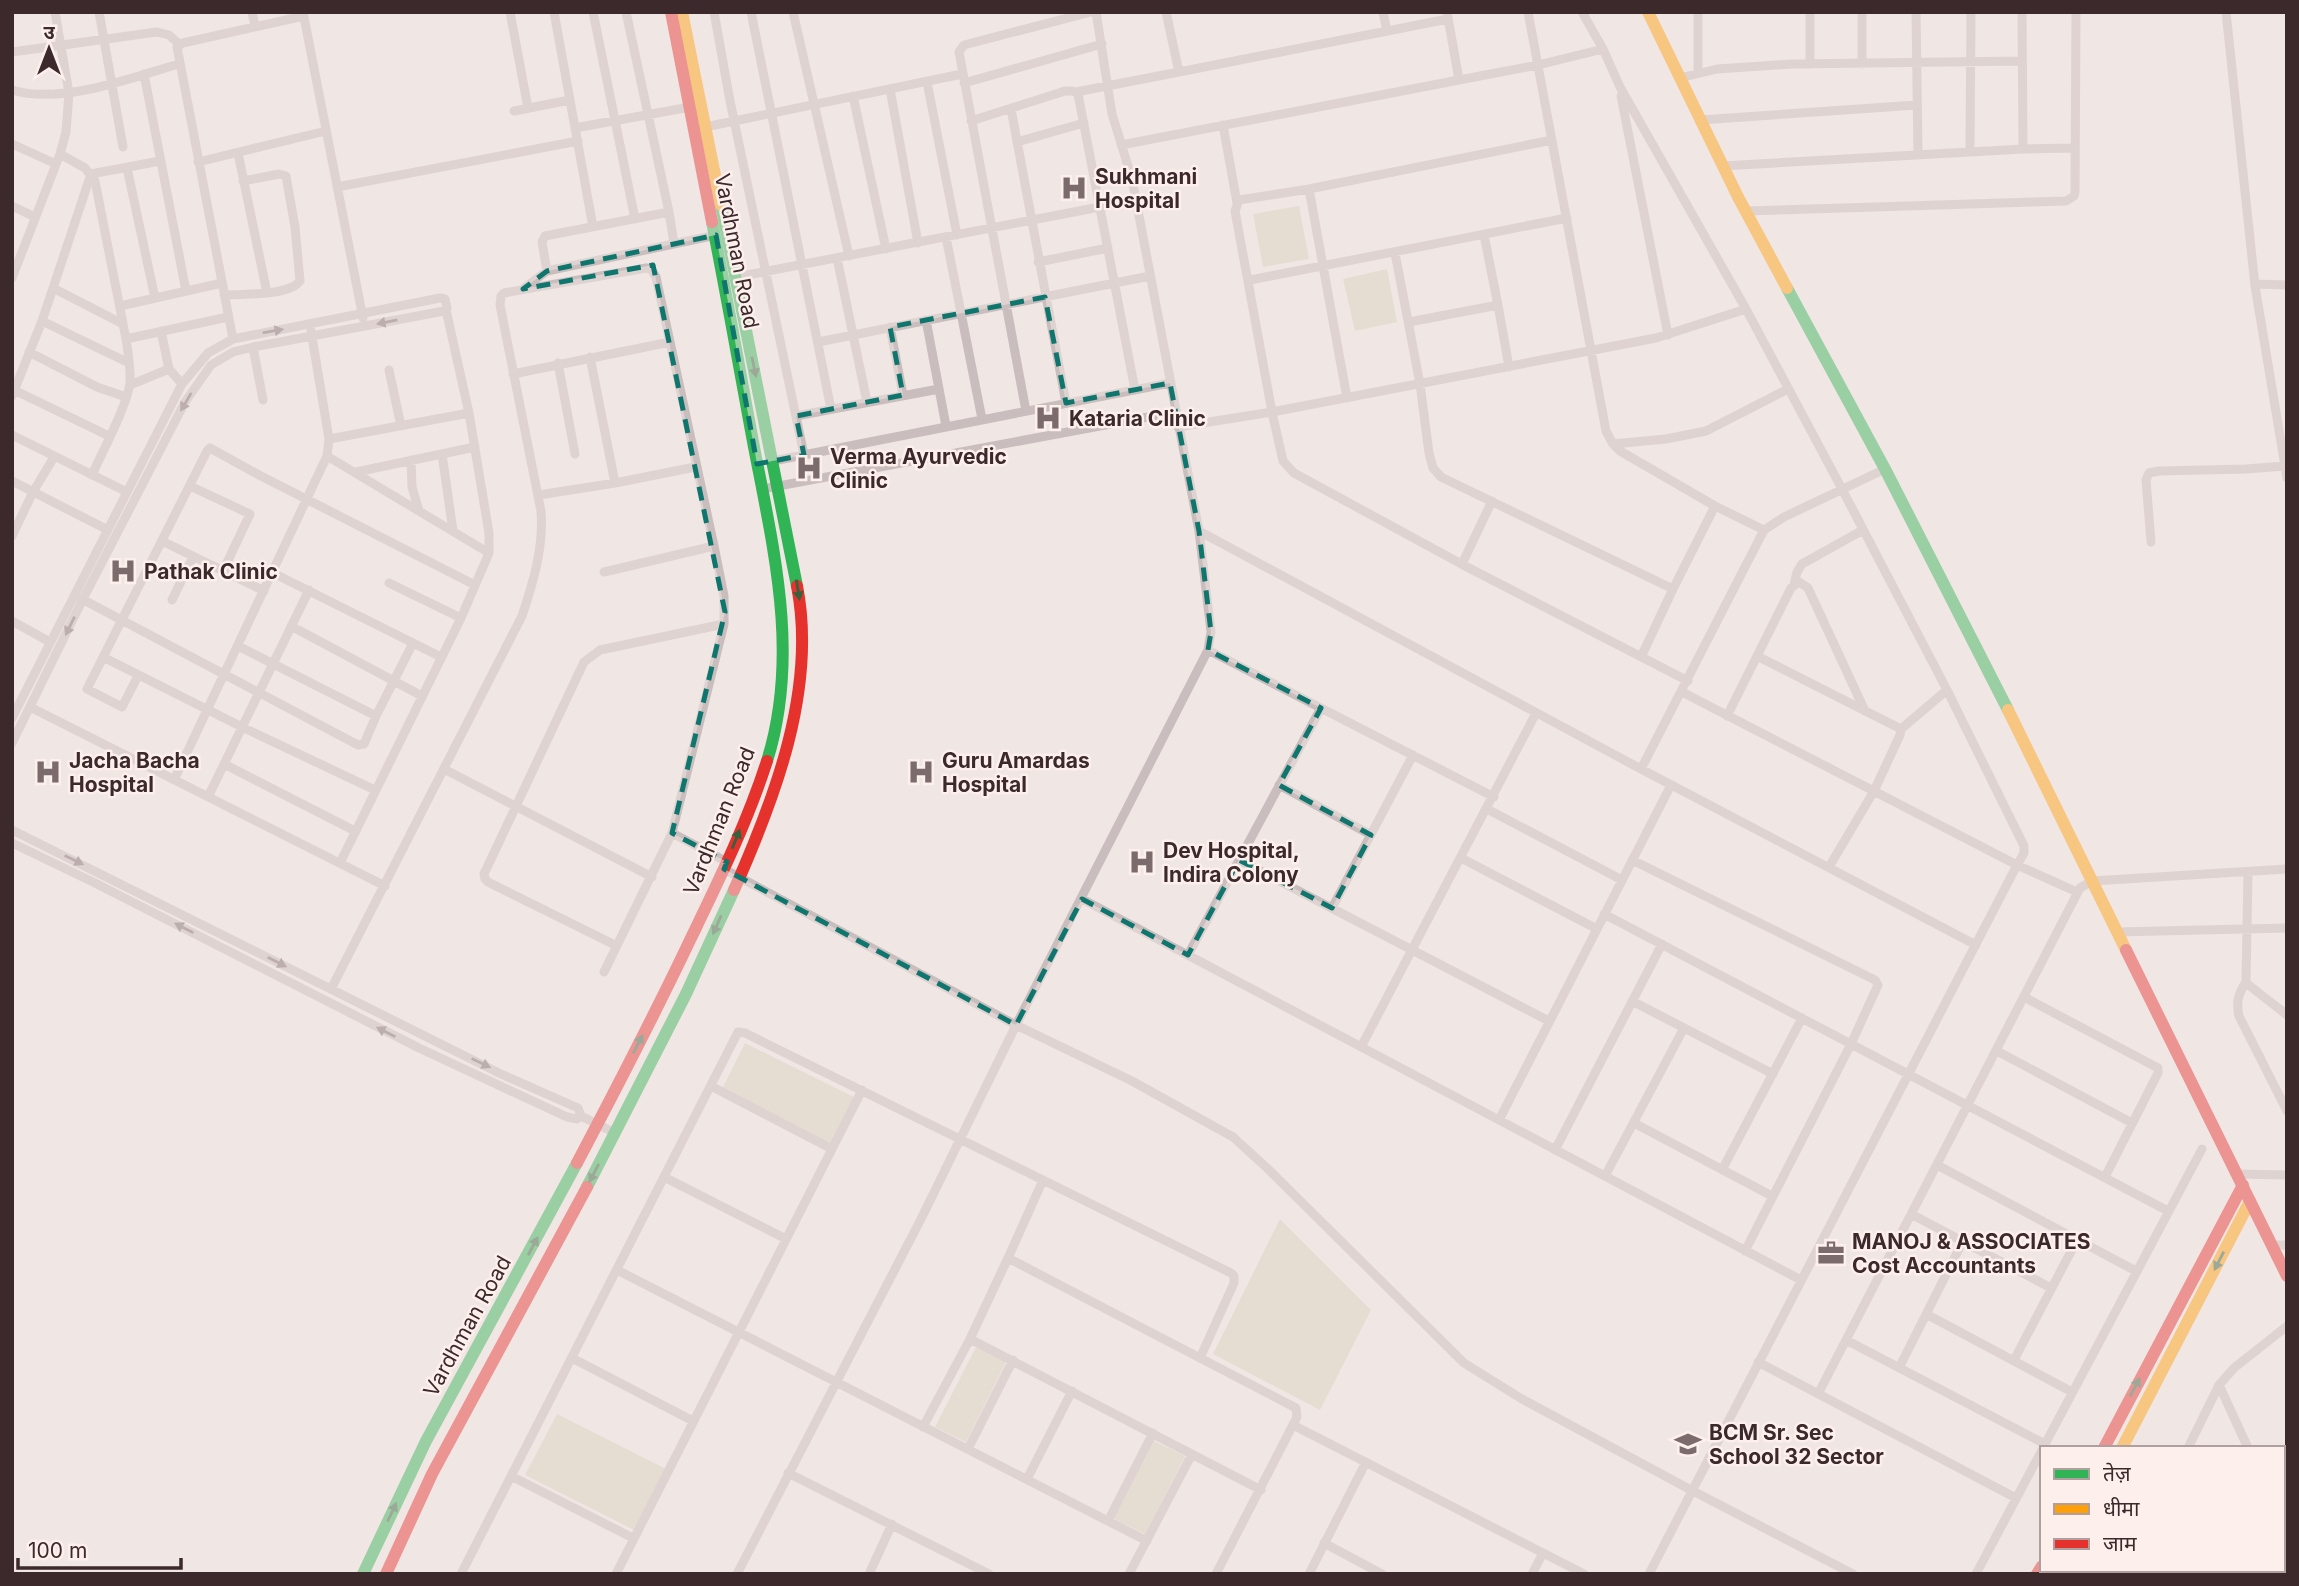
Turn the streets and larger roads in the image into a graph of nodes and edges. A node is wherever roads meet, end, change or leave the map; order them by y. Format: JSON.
{"nodes":[{"id":1,"x":55,"y":12,"type":"edge"},
{"id":2,"x":99,"y":12,"type":"edge"},
{"id":3,"x":252,"y":12,"type":"edge"},
{"id":4,"x":510,"y":12,"type":"edge"},
{"id":5,"x":554,"y":12,"type":"edge"},
{"id":6,"x":593,"y":12,"type":"edge"},
{"id":7,"x":625,"y":12,"type":"edge"},
{"id":8,"x":671,"y":12,"type":"edge"},
{"id":9,"x":682,"y":12,"type":"edge"},
{"id":10,"x":715,"y":12,"type":"edge"},
{"id":11,"x":751,"y":12,"type":"edge"},
{"id":12,"x":793,"y":12,"type":"edge"},
{"id":13,"x":1093,"y":12,"type":"edge"},
{"id":14,"x":1166,"y":12,"type":"edge"},
{"id":15,"x":1383,"y":12,"type":"edge"},
{"id":16,"x":1528,"y":12,"type":"edge"},
{"id":17,"x":1582,"y":12,"type":"edge"},
{"id":18,"x":1648,"y":12,"type":"edge"},
{"id":19,"x":1698,"y":12,"type":"edge"},
{"id":20,"x":1810,"y":12,"type":"edge"},
{"id":21,"x":1862,"y":12,"type":"edge"},
{"id":22,"x":1916,"y":12,"type":"edge"},
{"id":23,"x":1971,"y":12,"type":"edge"},
{"id":24,"x":2022,"y":12,"type":"edge"},
{"id":25,"x":2076,"y":12,"type":"edge"},
{"id":26,"x":2226,"y":12,"type":"edge"},
{"id":27,"x":304,"y":14,"type":"edge"},
{"id":28,"x":1448,"y":16,"type":"edge"},
{"id":29,"x":255,"y":26,"type":"junction"},
{"id":30,"x":1387,"y":31,"type":"junction"},
{"id":31,"x":102,"y":40,"type":"junction"},
{"id":32,"x":179,"y":44,"type":"junction"},
{"id":33,"x":1102,"y":44,"type":"junction"},
{"id":34,"x":61,"y":46,"type":"junction"},
{"id":35,"x":1603,"y":49,"type":"junction"},
{"id":36,"x":12,"y":52,"type":"edge"},
{"id":37,"x":2021,"y":61,"type":"junction"},
{"id":38,"x":1971,"y":62,"type":"junction"},
{"id":39,"x":179,"y":64,"type":"junction"},
{"id":40,"x":1810,"y":64,"type":"junction"},
{"id":41,"x":1862,"y":64,"type":"junction"},
{"id":42,"x":1918,"y":64,"type":"junction"},
{"id":43,"x":1538,"y":65,"type":"junction"},
{"id":44,"x":1179,"y":72,"type":"junction"},
{"id":45,"x":1698,"y":72,"type":"junction"},
{"id":46,"x":144,"y":74,"type":"junction"},
{"id":47,"x":1680,"y":78,"type":"junction"},
{"id":48,"x":963,"y":79,"type":"junction"},
{"id":49,"x":1459,"y":80,"type":"junction"},
{"id":50,"x":111,"y":82,"type":"junction"},
{"id":51,"x":927,"y":82,"type":"junction"},
{"id":52,"x":1108,"y":87,"type":"junction"},
{"id":53,"x":1620,"y":87,"type":"junction"},
{"id":54,"x":890,"y":89,"type":"junction"},
{"id":55,"x":12,"y":90,"type":"edge"},
{"id":56,"x":1076,"y":92,"type":"junction"},
{"id":57,"x":69,"y":93,"type":"junction"},
{"id":58,"x":853,"y":96,"type":"junction"},
{"id":59,"x":570,"y":100,"type":"junction"},
{"id":60,"x":816,"y":103,"type":"junction"},
{"id":61,"x":1917,"y":105,"type":"junction"},
{"id":62,"x":690,"y":107,"type":"junction"},
{"id":63,"x":528,"y":108,"type":"junction"},
{"id":64,"x":1011,"y":108,"type":"junction"},
{"id":65,"x":514,"y":111,"type":"dead end"},
{"id":66,"x":770,"y":113,"type":"junction"},
{"id":67,"x":649,"y":115,"type":"junction"},
{"id":68,"x":734,"y":120,"type":"junction"},
{"id":69,"x":1700,"y":120,"type":"junction"},
{"id":70,"x":971,"y":121,"type":"junction"},
{"id":71,"x":615,"y":122,"type":"junction"},
{"id":72,"x":1084,"y":123,"type":"junction"},
{"id":73,"x":1223,"y":125,"type":"junction"},
{"id":74,"x":705,"y":127,"type":"junction"},
{"id":75,"x":575,"y":128,"type":"junction"},
{"id":76,"x":327,"y":131,"type":"junction"},
{"id":77,"x":578,"y":141,"type":"junction"},
{"id":78,"x":1552,"y":141,"type":"junction"},
{"id":79,"x":1017,"y":142,"type":"junction"},
{"id":80,"x":12,"y":144,"type":"edge"},
{"id":81,"x":1121,"y":145,"type":"junction"},
{"id":82,"x":123,"y":147,"type":"dead end"},
{"id":83,"x":2075,"y":148,"type":"junction"},
{"id":84,"x":2023,"y":149,"type":"junction"},
{"id":85,"x":1970,"y":152,"type":"junction"},
{"id":86,"x":237,"y":153,"type":"junction"},
{"id":87,"x":1918,"y":155,"type":"junction"},
{"id":88,"x":58,"y":159,"type":"junction"},
{"id":89,"x":160,"y":161,"type":"junction"},
{"id":90,"x":198,"y":162,"type":"junction"},
{"id":91,"x":1722,"y":166,"type":"junction"},
{"id":92,"x":127,"y":168,"type":"junction"},
{"id":93,"x":91,"y":174,"type":"junction"},
{"id":94,"x":243,"y":181,"type":"junction"},
{"id":95,"x":337,"y":187,"type":"junction"},
{"id":96,"x":1309,"y":189,"type":"junction"},
{"id":97,"x":1136,"y":200,"type":"junction"},
{"id":98,"x":1237,"y":203,"type":"junction"},
{"id":99,"x":12,"y":206,"type":"edge"},
{"id":100,"x":1100,"y":207,"type":"junction"},
{"id":101,"x":1746,"y":211,"type":"junction"},
{"id":102,"x":669,"y":212,"type":"junction"},
{"id":103,"x":35,"y":217,"type":"junction"},
{"id":104,"x":1567,"y":218,"type":"junction"},
{"id":105,"x":635,"y":219,"type":"junction"},
{"id":106,"x":1031,"y":221,"type":"junction"},
{"id":107,"x":593,"y":227,"type":"junction"},
{"id":108,"x":992,"y":228,"type":"junction"},
{"id":109,"x":716,"y":235,"type":"junction"},
{"id":110,"x":957,"y":235,"type":"junction"},
{"id":111,"x":1484,"y":235,"type":"junction"},
{"id":112,"x":946,"y":237,"type":"junction"},
{"id":113,"x":674,"y":243,"type":"junction"},
{"id":114,"x":918,"y":243,"type":"junction"},
{"id":115,"x":1108,"y":248,"type":"junction"},
{"id":116,"x":886,"y":249,"type":"junction"},
{"id":117,"x":1395,"y":253,"type":"junction"},
{"id":118,"x":849,"y":256,"type":"junction"},
{"id":119,"x":837,"y":258,"type":"junction"},
{"id":120,"x":1038,"y":262,"type":"junction"},
{"id":121,"x":803,"y":265,"type":"junction"},
{"id":122,"x":14,"y":266,"type":"edge"},
{"id":123,"x":1323,"y":267,"type":"junction"},
{"id":124,"x":547,"y":271,"type":"junction"},
{"id":125,"x":766,"y":272,"type":"junction"},
{"id":126,"x":1150,"y":276,"type":"junction"},
{"id":127,"x":12,"y":278,"type":"edge"},
{"id":128,"x":729,"y":278,"type":"junction"},
{"id":129,"x":1250,"y":281,"type":"junction"},
{"id":130,"x":222,"y":283,"type":"junction"},
{"id":131,"x":1114,"y":283,"type":"junction"},
{"id":132,"x":2255,"y":284,"type":"junction"},
{"id":133,"x":2287,"y":285,"type":"edge"},
{"id":134,"x":53,"y":288,"type":"junction"},
{"id":135,"x":523,"y":289,"type":"junction"},
{"id":136,"x":186,"y":291,"type":"junction"},
{"id":137,"x":267,"y":293,"type":"junction"},
{"id":138,"x":224,"y":296,"type":"junction"},
{"id":139,"x":1045,"y":297,"type":"junction"},
{"id":140,"x":155,"y":298,"type":"junction"},
{"id":141,"x":1007,"y":304,"type":"junction"},
{"id":142,"x":1498,"y":305,"type":"junction"},
{"id":143,"x":120,"y":306,"type":"junction"},
{"id":144,"x":1746,"y":309,"type":"junction"},
{"id":145,"x":446,"y":310,"type":"junction"},
{"id":146,"x":961,"y":313,"type":"junction"},
{"id":147,"x":362,"y":314,"type":"junction"},
{"id":148,"x":229,"y":317,"type":"junction"},
{"id":149,"x":926,"y":320,"type":"junction"},
{"id":150,"x":42,"y":321,"type":"junction"},
{"id":151,"x":1409,"y":322,"type":"junction"},
{"id":152,"x":123,"y":324,"type":"junction"},
{"id":153,"x":310,"y":324,"type":"junction"},
{"id":154,"x":365,"y":327,"type":"junction"},
{"id":155,"x":890,"y":327,"type":"junction"},
{"id":156,"x":161,"y":331,"type":"junction"},
{"id":157,"x":854,"y":335,"type":"junction"},
{"id":158,"x":1668,"y":335,"type":"junction"},
{"id":159,"x":312,"y":337,"type":"junction"},
{"id":160,"x":126,"y":339,"type":"junction"},
{"id":161,"x":233,"y":339,"type":"junction"},
{"id":162,"x":670,"y":342,"type":"junction"},
{"id":163,"x":818,"y":342,"type":"junction"},
{"id":164,"x":253,"y":347,"type":"junction"},
{"id":165,"x":1592,"y":351,"type":"junction"},
{"id":166,"x":29,"y":352,"type":"junction"},
{"id":167,"x":590,"y":357,"type":"junction"},
{"id":168,"x":129,"y":363,"type":"junction"},
{"id":169,"x":558,"y":363,"type":"junction"},
{"id":170,"x":1508,"y":367,"type":"junction"},
{"id":171,"x":169,"y":369,"type":"junction"},
{"id":172,"x":389,"y":370,"type":"dead end"},
{"id":173,"x":513,"y":374,"type":"junction"},
{"id":174,"x":1170,"y":383,"type":"junction"},
{"id":175,"x":130,"y":384,"type":"junction"},
{"id":176,"x":182,"y":384,"type":"junction"},
{"id":177,"x":1420,"y":384,"type":"junction"},
{"id":178,"x":939,"y":388,"type":"junction"},
{"id":179,"x":1788,"y":389,"type":"junction"},
{"id":180,"x":1135,"y":390,"type":"junction"},
{"id":181,"x":13,"y":393,"type":"edge"},
{"id":182,"x":903,"y":395,"type":"junction"},
{"id":183,"x":126,"y":397,"type":"junction"},
{"id":184,"x":1347,"y":398,"type":"junction"},
{"id":185,"x":262,"y":400,"type":"dead end"},
{"id":186,"x":867,"y":402,"type":"junction"},
{"id":187,"x":1066,"y":403,"type":"junction"},
{"id":188,"x":831,"y":409,"type":"junction"},
{"id":189,"x":1026,"y":411,"type":"junction"},
{"id":190,"x":1175,"y":412,"type":"junction"},
{"id":191,"x":1272,"y":412,"type":"junction"},
{"id":192,"x":469,"y":413,"type":"junction"},
{"id":193,"x":796,"y":416,"type":"junction"},
{"id":194,"x":982,"y":419,"type":"junction"},
{"id":195,"x":401,"y":426,"type":"junction"},
{"id":196,"x":946,"y":426,"type":"junction"},
{"id":197,"x":1178,"y":427,"type":"junction"},
{"id":198,"x":12,"y":435,"type":"edge"},
{"id":199,"x":109,"y":436,"type":"junction"},
{"id":200,"x":329,"y":439,"type":"junction"},
{"id":201,"x":1614,"y":444,"type":"junction"},
{"id":202,"x":475,"y":447,"type":"junction"},
{"id":203,"x":2285,"y":451,"type":"edge"},
{"id":204,"x":442,"y":454,"type":"junction"},
{"id":205,"x":575,"y":454,"type":"dead end"},
{"id":206,"x":804,"y":455,"type":"junction"},
{"id":207,"x":327,"y":456,"type":"junction"},
{"id":208,"x":54,"y":457,"type":"junction"},
{"id":209,"x":411,"y":460,"type":"junction"},
{"id":210,"x":773,"y":461,"type":"junction"},
{"id":211,"x":2285,"y":466,"type":"edge"},
{"id":212,"x":695,"y":467,"type":"junction"},
{"id":213,"x":1885,"y":469,"type":"junction"},
{"id":214,"x":356,"y":472,"type":"junction"},
{"id":215,"x":92,"y":475,"type":"junction"},
{"id":216,"x":2287,"y":478,"type":"edge"},
{"id":217,"x":12,"y":481,"type":"edge"},
{"id":218,"x":615,"y":483,"type":"junction"},
{"id":219,"x":190,"y":486,"type":"junction"},
{"id":220,"x":778,"y":487,"type":"junction"},
{"id":221,"x":762,"y":489,"type":"junction"},
{"id":222,"x":1842,"y":489,"type":"junction"},
{"id":223,"x":33,"y":492,"type":"junction"},
{"id":224,"x":127,"y":492,"type":"junction"},
{"id":225,"x":539,"y":495,"type":"junction"},
{"id":226,"x":308,"y":499,"type":"junction"},
{"id":227,"x":1492,"y":501,"type":"junction"},
{"id":228,"x":1715,"y":506,"type":"junction"},
{"id":229,"x":419,"y":511,"type":"junction"},
{"id":230,"x":108,"y":530,"type":"junction"},
{"id":231,"x":1764,"y":530,"type":"junction"},
{"id":232,"x":1863,"y":530,"type":"junction"},
{"id":233,"x":453,"y":531,"type":"junction"},
{"id":234,"x":1199,"y":531,"type":"junction"},
{"id":235,"x":12,"y":536,"type":"edge"},
{"id":236,"x":162,"y":541,"type":"junction"},
{"id":237,"x":2151,"y":541,"type":"dead end"},
{"id":238,"x":714,"y":546,"type":"junction"},
{"id":239,"x":489,"y":553,"type":"junction"},
{"id":240,"x":193,"y":557,"type":"junction"},
{"id":241,"x":1462,"y":564,"type":"junction"},
{"id":242,"x":223,"y":571,"type":"junction"},
{"id":243,"x":604,"y":572,"type":"dead end"},
{"id":244,"x":272,"y":573,"type":"junction"},
{"id":245,"x":389,"y":583,"type":"dead end"},
{"id":246,"x":475,"y":585,"type":"junction"},
{"id":247,"x":1794,"y":585,"type":"junction"},
{"id":248,"x":1673,"y":589,"type":"junction"},
{"id":249,"x":309,"y":590,"type":"junction"},
{"id":250,"x":264,"y":591,"type":"junction"},
{"id":251,"x":79,"y":597,"type":"junction"},
{"id":252,"x":172,"y":600,"type":"dead end"},
{"id":253,"x":461,"y":618,"type":"junction"},
{"id":254,"x":121,"y":620,"type":"junction"},
{"id":255,"x":12,"y":621,"type":"edge"},
{"id":256,"x":724,"y":624,"type":"junction"},
{"id":257,"x":292,"y":626,"type":"junction"},
{"id":258,"x":50,"y":642,"type":"junction"},
{"id":259,"x":413,"y":643,"type":"junction"},
{"id":260,"x":238,"y":646,"type":"junction"},
{"id":261,"x":1208,"y":650,"type":"junction"},
{"id":262,"x":1757,"y":656,"type":"junction"},
{"id":263,"x":103,"y":657,"type":"junction"},
{"id":264,"x":441,"y":657,"type":"junction"},
{"id":265,"x":1641,"y":657,"type":"junction"},
{"id":266,"x":272,"y":665,"type":"junction"},
{"id":267,"x":224,"y":674,"type":"junction"},
{"id":268,"x":138,"y":676,"type":"junction"},
{"id":269,"x":394,"y":681,"type":"junction"},
{"id":270,"x":1688,"y":681,"type":"junction"},
{"id":271,"x":1947,"y":690,"type":"junction"},
{"id":272,"x":1682,"y":692,"type":"junction"},
{"id":273,"x":258,"y":694,"type":"junction"},
{"id":274,"x":422,"y":696,"type":"junction"},
{"id":275,"x":30,"y":707,"type":"junction"},
{"id":276,"x":1321,"y":708,"type":"junction"},
{"id":277,"x":208,"y":710,"type":"junction"},
{"id":278,"x":1865,"y":711,"type":"junction"},
{"id":279,"x":1536,"y":713,"type":"junction"},
{"id":280,"x":376,"y":716,"type":"junction"},
{"id":281,"x":1727,"y":716,"type":"junction"},
{"id":282,"x":12,"y":718,"type":"edge"},
{"id":283,"x":242,"y":727,"type":"junction"},
{"id":284,"x":1901,"y":729,"type":"junction"},
{"id":285,"x":12,"y":743,"type":"edge"},
{"id":286,"x":1413,"y":755,"type":"junction"},
{"id":287,"x":224,"y":764,"type":"junction"},
{"id":288,"x":444,"y":769,"type":"junction"},
{"id":289,"x":1641,"y":769,"type":"junction"},
{"id":290,"x":174,"y":780,"type":"junction"},
{"id":291,"x":1279,"y":785,"type":"junction"},
{"id":292,"x":1671,"y":785,"type":"junction"},
{"id":293,"x":375,"y":790,"type":"junction"},
{"id":294,"x":1874,"y":791,"type":"junction"},
{"id":295,"x":208,"y":797,"type":"junction"},
{"id":296,"x":1494,"y":797,"type":"junction"},
{"id":297,"x":516,"y":806,"type":"junction"},
{"id":298,"x":1487,"y":809,"type":"junction"},
{"id":299,"x":12,"y":830,"type":"edge"},
{"id":300,"x":355,"y":831,"type":"junction"},
{"id":301,"x":672,"y":833,"type":"junction"},
{"id":302,"x":1371,"y":835,"type":"junction"},
{"id":303,"x":12,"y":843,"type":"edge"},
{"id":304,"x":1461,"y":858,"type":"junction"},
{"id":305,"x":1239,"y":860,"type":"junction"},
{"id":306,"x":1632,"y":860,"type":"junction"},
{"id":307,"x":340,"y":863,"type":"junction"},
{"id":308,"x":2017,"y":865,"type":"junction"},
{"id":309,"x":725,"y":866,"type":"junction"},
{"id":310,"x":1829,"y":867,"type":"junction"},
{"id":311,"x":2287,"y":869,"type":"edge"},
{"id":312,"x":2248,"y":872,"type":"junction"},
{"id":313,"x":652,"y":877,"type":"junction"},
{"id":314,"x":739,"y":878,"type":"junction"},
{"id":315,"x":1622,"y":880,"type":"junction"},
{"id":316,"x":2092,"y":881,"type":"junction"},
{"id":317,"x":385,"y":886,"type":"junction"},
{"id":318,"x":2077,"y":892,"type":"junction"},
{"id":319,"x":1082,"y":899,"type":"junction"},
{"id":320,"x":1332,"y":908,"type":"junction"},
{"id":321,"x":1604,"y":914,"type":"junction"},
{"id":322,"x":2287,"y":928,"type":"edge"},
{"id":323,"x":1597,"y":929,"type":"junction"},
{"id":324,"x":2247,"y":929,"type":"junction"},
{"id":325,"x":2116,"y":932,"type":"junction"},
{"id":326,"x":1662,"y":944,"type":"junction"},
{"id":327,"x":1976,"y":945,"type":"junction"},
{"id":328,"x":617,"y":946,"type":"junction"},
{"id":329,"x":1413,"y":950,"type":"junction"},
{"id":330,"x":1188,"y":955,"type":"junction"},
{"id":331,"x":604,"y":972,"type":"dead end"},
{"id":332,"x":2246,"y":982,"type":"junction"},
{"id":333,"x":331,"y":989,"type":"junction"},
{"id":334,"x":2024,"y":997,"type":"junction"},
{"id":335,"x":1632,"y":1001,"type":"junction"},
{"id":336,"x":2287,"y":1015,"type":"edge"},
{"id":337,"x":1802,"y":1018,"type":"junction"},
{"id":338,"x":1549,"y":1021,"type":"junction"},
{"id":339,"x":1016,"y":1025,"type":"junction"},
{"id":340,"x":1684,"y":1028,"type":"junction"},
{"id":341,"x":1851,"y":1044,"type":"junction"},
{"id":342,"x":1361,"y":1047,"type":"junction"},
{"id":343,"x":1997,"y":1051,"type":"junction"},
{"id":344,"x":1773,"y":1074,"type":"junction"},
{"id":345,"x":1909,"y":1074,"type":"junction"},
{"id":346,"x":710,"y":1086,"type":"junction"},
{"id":347,"x":862,"y":1090,"type":"junction"},
{"id":348,"x":1968,"y":1105,"type":"junction"},
{"id":349,"x":2286,"y":1109,"type":"edge"},
{"id":350,"x":581,"y":1116,"type":"junction"},
{"id":351,"x":1499,"y":1120,"type":"junction"},
{"id":352,"x":1634,"y":1123,"type":"junction"},
{"id":353,"x":2132,"y":1123,"type":"junction"},
{"id":354,"x":598,"y":1124,"type":"junction"},
{"id":355,"x":615,"y":1133,"type":"junction"},
{"id":356,"x":960,"y":1139,"type":"junction"},
{"id":357,"x":832,"y":1149,"type":"junction"},
{"id":358,"x":2202,"y":1149,"type":"dead end"},
{"id":359,"x":1555,"y":1150,"type":"junction"},
{"id":360,"x":1937,"y":1165,"type":"junction"},
{"id":361,"x":1722,"y":1170,"type":"junction"},
{"id":362,"x":1605,"y":1175,"type":"junction"},
{"id":363,"x":2287,"y":1175,"type":"edge"},
{"id":364,"x":664,"y":1177,"type":"junction"},
{"id":365,"x":2105,"y":1177,"type":"junction"},
{"id":366,"x":2240,"y":1179,"type":"junction"},
{"id":367,"x":1043,"y":1180,"type":"junction"},
{"id":368,"x":1772,"y":1196,"type":"junction"},
{"id":369,"x":2250,"y":1200,"type":"junction"},
{"id":370,"x":2168,"y":1211,"type":"junction"},
{"id":371,"x":1911,"y":1214,"type":"junction"},
{"id":372,"x":786,"y":1239,"type":"junction"},
{"id":373,"x":2077,"y":1240,"type":"junction"},
{"id":374,"x":1963,"y":1241,"type":"junction"},
{"id":375,"x":2272,"y":1245,"type":"junction"},
{"id":376,"x":2287,"y":1245,"type":"edge"},
{"id":377,"x":1745,"y":1251,"type":"junction"},
{"id":378,"x":1008,"y":1258,"type":"junction"},
{"id":379,"x":617,"y":1270,"type":"junction"},
{"id":380,"x":2136,"y":1271,"type":"junction"},
{"id":381,"x":2287,"y":1276,"type":"edge"},
{"id":382,"x":1801,"y":1280,"type":"junction"},
{"id":383,"x":2052,"y":1288,"type":"junction"},
{"id":384,"x":1926,"y":1314,"type":"junction"},
{"id":385,"x":2287,"y":1326,"type":"edge"},
{"id":386,"x":740,"y":1332,"type":"junction"},
{"id":387,"x":970,"y":1339,"type":"junction"},
{"id":388,"x":1846,"y":1340,"type":"junction"},
{"id":389,"x":572,"y":1357,"type":"junction"},
{"id":390,"x":1199,"y":1357,"type":"junction"},
{"id":391,"x":1013,"y":1360,"type":"junction"},
{"id":392,"x":2014,"y":1360,"type":"junction"},
{"id":393,"x":1758,"y":1362,"type":"junction"},
{"id":394,"x":1899,"y":1368,"type":"junction"},
{"id":395,"x":835,"y":1382,"type":"junction"},
{"id":396,"x":2219,"y":1385,"type":"junction"},
{"id":397,"x":1072,"y":1391,"type":"junction"},
{"id":398,"x":2072,"y":1392,"type":"junction"},
{"id":399,"x":1818,"y":1394,"type":"junction"},
{"id":400,"x":693,"y":1421,"type":"junction"},
{"id":401,"x":1293,"y":1425,"type":"junction"},
{"id":402,"x":923,"y":1427,"type":"junction"},
{"id":403,"x":1153,"y":1433,"type":"junction"},
{"id":404,"x":2041,"y":1446,"type":"edge"},
{"id":405,"x":2044,"y":1446,"type":"edge"},
{"id":406,"x":2105,"y":1446,"type":"edge"},
{"id":407,"x":2123,"y":1446,"type":"edge"},
{"id":408,"x":2189,"y":1446,"type":"edge"},
{"id":409,"x":2247,"y":1446,"type":"edge"},
{"id":410,"x":968,"y":1450,"type":"junction"},
{"id":411,"x":2040,"y":1453,"type":"edge"},
{"id":412,"x":1192,"y":1454,"type":"junction"},
{"id":413,"x":1366,"y":1462,"type":"junction"},
{"id":414,"x":788,"y":1473,"type":"junction"},
{"id":415,"x":511,"y":1476,"type":"junction"},
{"id":416,"x":1027,"y":1479,"type":"junction"},
{"id":417,"x":1261,"y":1490,"type":"junction"},
{"id":418,"x":1691,"y":1490,"type":"junction"},
{"id":419,"x":2016,"y":1498,"type":"junction"},
{"id":420,"x":1108,"y":1521,"type":"junction"},
{"id":421,"x":892,"y":1524,"type":"junction"},
{"id":422,"x":633,"y":1538,"type":"junction"},
{"id":423,"x":1147,"y":1541,"type":"junction"},
{"id":424,"x":1324,"y":1543,"type":"junction"},
{"id":425,"x":1543,"y":1553,"type":"junction"},
{"id":426,"x":363,"y":1574,"type":"edge"},
{"id":427,"x":386,"y":1574,"type":"edge"},
{"id":428,"x":461,"y":1574,"type":"edge"},
{"id":429,"x":616,"y":1574,"type":"edge"},
{"id":430,"x":737,"y":1574,"type":"edge"},
{"id":431,"x":869,"y":1574,"type":"edge"},
{"id":432,"x":989,"y":1574,"type":"edge"},
{"id":433,"x":1129,"y":1574,"type":"edge"},
{"id":434,"x":1216,"y":1574,"type":"edge"},
{"id":435,"x":1309,"y":1574,"type":"edge"},
{"id":436,"x":1382,"y":1574,"type":"edge"},
{"id":437,"x":1532,"y":1574,"type":"edge"},
{"id":438,"x":1584,"y":1574,"type":"edge"},
{"id":439,"x":1649,"y":1574,"type":"edge"},
{"id":440,"x":1853,"y":1574,"type":"edge"},
{"id":441,"x":1976,"y":1574,"type":"edge"}],
"edges":[{"from":1,"to":34,"type":"street"},
{"from":2,"to":31,"type":"street"},
{"from":3,"to":29,"type":"street"},
{"from":4,"to":63,"type":"street"},
{"from":5,"to":59,"type":"street"},
{"from":6,"to":71,"type":"street"},
{"from":7,"to":67,"type":"street"},
{"from":8,"to":62,"type":"street","name":"Vardhman Road"},
{"from":9,"to":74,"type":"street","name":"Vardhman Road"},
{"from":10,"to":68,"type":"street"},
{"from":11,"to":66,"type":"street"},
{"from":12,"to":60,"type":"street"},
{"from":13,"to":33,"type":"street"},
{"from":13,"to":48,"type":"street"},
{"from":14,"to":44,"type":"street"},
{"from":15,"to":30,"type":"street"},
{"from":16,"to":43,"type":"street"},
{"from":17,"to":35,"type":"street"},
{"from":18,"to":47,"type":"street"},
{"from":19,"to":45,"type":"street"},
{"from":20,"to":40,"type":"street"},
{"from":21,"to":41,"type":"street"},
{"from":22,"to":42,"type":"street"},
{"from":23,"to":38,"type":"street"},
{"from":24,"to":37,"type":"street"},
{"from":25,"to":83,"type":"street"},
{"from":26,"to":132,"type":"street"},
{"from":27,"to":29,"type":"street"},
{"from":27,"to":76,"type":"street"},
{"from":28,"to":30,"type":"street"},
{"from":28,"to":49,"type":"street"},
{"from":29,"to":32,"type":"street"},
{"from":30,"to":44,"type":"street"},
{"from":31,"to":32,"type":"street"},
{"from":31,"to":34,"type":"street"},
{"from":31,"to":50,"type":"street"},
{"from":32,"to":39,"type":"street"},
{"from":33,"to":48,"type":"street"},
{"from":33,"to":52,"type":"street"},
{"from":34,"to":36,"type":"street"},
{"from":34,"to":57,"type":"street"},
{"from":35,"to":43,"type":"street"},
{"from":35,"to":53,"type":"street"},
{"from":37,"to":38,"type":"street"},
{"from":37,"to":84,"type":"street"},
{"from":38,"to":42,"type":"street"},
{"from":38,"to":85,"type":"street"},
{"from":39,"to":46,"type":"street"},
{"from":39,"to":90,"type":"street"},
{"from":40,"to":41,"type":"street"},
{"from":40,"to":45,"type":"street"},
{"from":41,"to":42,"type":"street"},
{"from":42,"to":61,"type":"street"},
{"from":43,"to":49,"type":"street"},
{"from":43,"to":78,"type":"street"},
{"from":44,"to":52,"type":"street"},
{"from":45,"to":47,"type":"street"},
{"from":46,"to":50,"type":"street"},
{"from":46,"to":89,"type":"street"},
{"from":47,"to":69,"type":"street"},
{"from":48,"to":51,"type":"street"},
{"from":48,"to":70,"type":"street"},
{"from":49,"to":73,"type":"street"},
{"from":50,"to":57,"type":"street"},
{"from":50,"to":82,"type":"street"},
{"from":51,"to":54,"type":"street"},
{"from":51,"to":110,"type":"street"},
{"from":52,"to":56,"type":"street"},
{"from":52,"to":81,"type":"street"},
{"from":53,"to":144,"type":"street"},
{"from":53,"to":158,"type":"street"},
{"from":54,"to":58,"type":"street"},
{"from":54,"to":114,"type":"street"},
{"from":55,"to":57,"type":"street"},
{"from":56,"to":64,"type":"street"},
{"from":56,"to":72,"type":"street"},
{"from":57,"to":88,"type":"street"},
{"from":58,"to":60,"type":"street"},
{"from":58,"to":116,"type":"street"},
{"from":59,"to":63,"type":"street"},
{"from":59,"to":75,"type":"street"},
{"from":60,"to":66,"type":"street"},
{"from":60,"to":118,"type":"street"},
{"from":61,"to":69,"type":"street"},
{"from":61,"to":87,"type":"street"},
{"from":62,"to":67,"type":"street"},
{"from":62,"to":109,"type":"street","name":"Vardhman Road"},
{"from":63,"to":65,"type":"street"},
{"from":64,"to":70,"type":"street"},
{"from":64,"to":79,"type":"street"},
{"from":66,"to":68,"type":"street"},
{"from":66,"to":121,"type":"street"},
{"from":67,"to":71,"type":"street"},
{"from":67,"to":102,"type":"street"},
{"from":68,"to":74,"type":"street"},
{"from":68,"to":125,"type":"street"},
{"from":69,"to":91,"type":"street"},
{"from":70,"to":108,"type":"street"},
{"from":71,"to":75,"type":"street"},
{"from":71,"to":105,"type":"street"},
{"from":72,"to":79,"type":"street"},
{"from":72,"to":100,"type":"street"},
{"from":73,"to":81,"type":"street"},
{"from":73,"to":98,"type":"street"},
{"from":74,"to":128,"type":"street","name":"Vardhman Road"},
{"from":75,"to":77,"type":"street"},
{"from":76,"to":86,"type":"street"},
{"from":76,"to":95,"type":"street"},
{"from":77,"to":95,"type":"street"},
{"from":77,"to":107,"type":"street"},
{"from":78,"to":96,"type":"street"},
{"from":78,"to":104,"type":"street"},
{"from":79,"to":106,"type":"street"},
{"from":80,"to":88,"type":"street"},
{"from":81,"to":97,"type":"street"},
{"from":83,"to":84,"type":"street"},
{"from":83,"to":101,"type":"street"},
{"from":84,"to":85,"type":"street"},
{"from":85,"to":87,"type":"street"},
{"from":86,"to":90,"type":"street"},
{"from":86,"to":94,"type":"street"},
{"from":87,"to":91,"type":"street"},
{"from":88,"to":93,"type":"street"},
{"from":88,"to":103,"type":"street"},
{"from":89,"to":92,"type":"street"},
{"from":89,"to":136,"type":"street"},
{"from":90,"to":130,"type":"street"},
{"from":91,"to":101,"type":"street"},
{"from":92,"to":93,"type":"street"},
{"from":92,"to":140,"type":"street"},
{"from":93,"to":134,"type":"street"},
{"from":93,"to":143,"type":"street"},
{"from":94,"to":137,"type":"street"},
{"from":94,"to":137,"type":"street"},
{"from":95,"to":147,"type":"street"},
{"from":96,"to":98,"type":"street"},
{"from":96,"to":123,"type":"street"},
{"from":97,"to":100,"type":"street"},
{"from":97,"to":126,"type":"street"},
{"from":98,"to":129,"type":"street"},
{"from":99,"to":103,"type":"street"},
{"from":100,"to":106,"type":"street"},
{"from":100,"to":115,"type":"street"},
{"from":101,"to":213,"type":"street"},
{"from":102,"to":105,"type":"street"},
{"from":102,"to":113,"type":"street"},
{"from":103,"to":122,"type":"street"},
{"from":104,"to":111,"type":"street"},
{"from":104,"to":165,"type":"street"},
{"from":105,"to":107,"type":"street"},
{"from":106,"to":108,"type":"street"},
{"from":106,"to":120,"type":"street"},
{"from":107,"to":124,"type":"street"},
{"from":108,"to":110,"type":"street"},
{"from":108,"to":141,"type":"street"},
{"from":109,"to":113,"type":"street"},
{"from":109,"to":128,"type":"street","name":"Vardhman Road"},
{"from":110,"to":112,"type":"street"},
{"from":111,"to":117,"type":"street"},
{"from":111,"to":142,"type":"street"},
{"from":112,"to":114,"type":"street"},
{"from":112,"to":146,"type":"street"},
{"from":113,"to":124,"type":"street"},
{"from":114,"to":116,"type":"street"},
{"from":115,"to":120,"type":"street"},
{"from":115,"to":131,"type":"street"},
{"from":116,"to":118,"type":"street"},
{"from":117,"to":123,"type":"street"},
{"from":117,"to":151,"type":"street"},
{"from":118,"to":119,"type":"street"},
{"from":119,"to":121,"type":"street"},
{"from":119,"to":157,"type":"street"},
{"from":120,"to":139,"type":"street"},
{"from":121,"to":125,"type":"street"},
{"from":121,"to":163,"type":"street"},
{"from":122,"to":127,"type":"street"},
{"from":123,"to":129,"type":"street"},
{"from":123,"to":184,"type":"street"},
{"from":124,"to":135,"type":"street"},
{"from":125,"to":128,"type":"street"},
{"from":125,"to":193,"type":"street"},
{"from":126,"to":131,"type":"street"},
{"from":126,"to":174,"type":"street"},
{"from":128,"to":210,"type":"street","name":"Vardhman Road","one_way":true},
{"from":128,"to":221,"type":"street","name":"Vardhman Road"},
{"from":129,"to":191,"type":"street"},
{"from":130,"to":136,"type":"street"},
{"from":130,"to":138,"type":"street"},
{"from":131,"to":139,"type":"street"},
{"from":131,"to":180,"type":"street"},
{"from":132,"to":133,"type":"street"},
{"from":132,"to":203,"type":"street"},
{"from":134,"to":150,"type":"street"},
{"from":134,"to":152,"type":"street"},
{"from":135,"to":162,"type":"street"},
{"from":135,"to":173,"type":"street"},
{"from":136,"to":140,"type":"street"},
{"from":137,"to":138,"type":"street"},
{"from":138,"to":148,"type":"street"},
{"from":139,"to":141,"type":"street"},
{"from":139,"to":187,"type":"street"},
{"from":140,"to":143,"type":"street"},
{"from":141,"to":146,"type":"street"},
{"from":141,"to":189,"type":"street"},
{"from":142,"to":151,"type":"street"},
{"from":142,"to":170,"type":"street"},
{"from":143,"to":152,"type":"street"},
{"from":144,"to":158,"type":"street"},
{"from":144,"to":179,"type":"street"},
{"from":145,"to":147,"type":"street"},
{"from":145,"to":154,"type":"street","one_way":true},
{"from":145,"to":192,"type":"street"},
{"from":146,"to":149,"type":"street"},
{"from":146,"to":194,"type":"street"},
{"from":147,"to":153,"type":"street"},
{"from":147,"to":154,"type":"street"},
{"from":148,"to":156,"type":"street"},
{"from":148,"to":161,"type":"street"},
{"from":149,"to":155,"type":"street"},
{"from":149,"to":178,"type":"street"},
{"from":150,"to":166,"type":"street"},
{"from":150,"to":168,"type":"street"},
{"from":151,"to":177,"type":"street"},
{"from":152,"to":160,"type":"street"},
{"from":153,"to":159,"type":"street"},
{"from":161,"to":153,"type":"street","one_way":true},
{"from":154,"to":159,"type":"street"},
{"from":155,"to":157,"type":"street"},
{"from":155,"to":182,"type":"street"},
{"from":156,"to":160,"type":"street"},
{"from":156,"to":171,"type":"street"},
{"from":157,"to":163,"type":"street"},
{"from":157,"to":186,"type":"street"},
{"from":158,"to":165,"type":"street"},
{"from":159,"to":164,"type":"street"},
{"from":159,"to":200,"type":"street"},
{"from":160,"to":168,"type":"street"},
{"from":161,"to":176,"type":"street"},
{"from":162,"to":167,"type":"street"},
{"from":162,"to":212,"type":"street"},
{"from":163,"to":188,"type":"street"},
{"from":164,"to":185,"type":"street"},
{"from":164,"to":251,"type":"street","one_way":true},
{"from":165,"to":170,"type":"street"},
{"from":165,"to":201,"type":"street"},
{"from":166,"to":181,"type":"street"},
{"from":166,"to":183,"type":"street"},
{"from":167,"to":169,"type":"street"},
{"from":167,"to":218,"type":"street"},
{"from":168,"to":175,"type":"street"},
{"from":169,"to":173,"type":"street"},
{"from":169,"to":205,"type":"street"},
{"from":170,"to":177,"type":"street"},
{"from":171,"to":175,"type":"street"},
{"from":171,"to":176,"type":"street"},
{"from":172,"to":195,"type":"street"},
{"from":173,"to":225,"type":"street"},
{"from":174,"to":180,"type":"street"},
{"from":174,"to":190,"type":"street"},
{"from":175,"to":183,"type":"street"},
{"from":176,"to":224,"type":"street"},
{"from":177,"to":184,"type":"street"},
{"from":177,"to":227,"type":"street"},
{"from":178,"to":182,"type":"street"},
{"from":178,"to":196,"type":"street"},
{"from":179,"to":201,"type":"street"},
{"from":179,"to":222,"type":"street"},
{"from":180,"to":187,"type":"street"},
{"from":181,"to":199,"type":"street"},
{"from":182,"to":186,"type":"street"},
{"from":183,"to":199,"type":"street"},
{"from":184,"to":191,"type":"street"},
{"from":186,"to":188,"type":"street"},
{"from":187,"to":189,"type":"street"},
{"from":188,"to":193,"type":"street"},
{"from":189,"to":194,"type":"street"},
{"from":190,"to":197,"type":"street"},
{"from":190,"to":220,"type":"street"},
{"from":191,"to":197,"type":"street"},
{"from":191,"to":241,"type":"street"},
{"from":192,"to":195,"type":"street"},
{"from":192,"to":202,"type":"street"},
{"from":193,"to":206,"type":"street"},
{"from":194,"to":196,"type":"street"},
{"from":195,"to":200,"type":"street"},
{"from":196,"to":206,"type":"street"},
{"from":197,"to":234,"type":"street"},
{"from":198,"to":208,"type":"street"},
{"from":199,"to":215,"type":"street"},
{"from":200,"to":207,"type":"street"},
{"from":201,"to":228,"type":"street"},
{"from":202,"to":204,"type":"street"},
{"from":202,"to":239,"type":"street"},
{"from":203,"to":211,"type":"street"},
{"from":204,"to":209,"type":"street"},
{"from":204,"to":233,"type":"street"},
{"from":206,"to":210,"type":"street"},
{"from":207,"to":214,"type":"street"},
{"from":207,"to":226,"type":"street"},
{"from":208,"to":215,"type":"street"},
{"from":208,"to":223,"type":"street"},
{"from":209,"to":214,"type":"street"},
{"from":209,"to":229,"type":"street"},
{"from":210,"to":220,"type":"street","name":"Vardhman Road"},
{"from":211,"to":216,"type":"street"},
{"from":211,"to":237,"type":"street"},
{"from":212,"to":218,"type":"street"},
{"from":212,"to":238,"type":"street"},
{"from":213,"to":222,"type":"street"},
{"from":213,"to":316,"type":"street"},
{"from":214,"to":229,"type":"street"},
{"from":215,"to":224,"type":"street"},
{"from":217,"to":223,"type":"street"},
{"from":218,"to":225,"type":"street"},
{"from":219,"to":226,"type":"street"},
{"from":219,"to":236,"type":"street"},
{"from":219,"to":242,"type":"street"},
{"from":220,"to":221,"type":"street"},
{"from":220,"to":314,"type":"street","name":"Vardhman Road","one_way":true},
{"from":309,"to":221,"type":"street","name":"Vardhman Road","one_way":true},
{"from":222,"to":231,"type":"street"},
{"from":222,"to":232,"type":"street"},
{"from":223,"to":230,"type":"street"},
{"from":223,"to":235,"type":"street"},
{"from":224,"to":230,"type":"street"},
{"from":225,"to":288,"type":"street"},
{"from":226,"to":244,"type":"street"},
{"from":226,"to":246,"type":"street"},
{"from":227,"to":241,"type":"street"},
{"from":227,"to":248,"type":"street"},
{"from":228,"to":231,"type":"street"},
{"from":228,"to":248,"type":"street"},
{"from":229,"to":233,"type":"street"},
{"from":230,"to":251,"type":"street"},
{"from":231,"to":270,"type":"street"},
{"from":232,"to":247,"type":"street"},
{"from":232,"to":271,"type":"street"},
{"from":233,"to":239,"type":"street"},
{"from":234,"to":261,"type":"street"},
{"from":234,"to":279,"type":"street"},
{"from":236,"to":240,"type":"street"},
{"from":236,"to":254,"type":"street"},
{"from":238,"to":243,"type":"street"},
{"from":238,"to":256,"type":"street"},
{"from":239,"to":246,"type":"street"},
{"from":240,"to":242,"type":"street"},
{"from":240,"to":252,"type":"street"},
{"from":241,"to":265,"type":"street"},
{"from":242,"to":250,"type":"street"},
{"from":244,"to":249,"type":"street"},
{"from":244,"to":250,"type":"street"},
{"from":245,"to":253,"type":"street"},
{"from":246,"to":253,"type":"street"},
{"from":247,"to":262,"type":"street"},
{"from":247,"to":278,"type":"street"},
{"from":248,"to":265,"type":"street"},
{"from":249,"to":257,"type":"street"},
{"from":249,"to":259,"type":"street"},
{"from":250,"to":260,"type":"street"},
{"from":251,"to":254,"type":"street"},
{"from":251,"to":258,"type":"street"},
{"from":251,"to":275,"type":"street","one_way":true},
{"from":253,"to":264,"type":"street"},
{"from":254,"to":263,"type":"street"},
{"from":254,"to":267,"type":"street"},
{"from":255,"to":258,"type":"street"},
{"from":256,"to":297,"type":"street"},
{"from":256,"to":301,"type":"street"},
{"from":257,"to":266,"type":"street"},
{"from":257,"to":269,"type":"street"},
{"from":258,"to":282,"type":"street"},
{"from":259,"to":264,"type":"street"},
{"from":259,"to":269,"type":"street"},
{"from":260,"to":266,"type":"street"},
{"from":260,"to":267,"type":"street"},
{"from":261,"to":276,"type":"street"},
{"from":261,"to":319,"type":"street"},
{"from":262,"to":278,"type":"street"},
{"from":262,"to":281,"type":"street"},
{"from":263,"to":268,"type":"street"},
{"from":263,"to":268,"type":"street"},
{"from":264,"to":274,"type":"street"},
{"from":265,"to":270,"type":"street"},
{"from":266,"to":273,"type":"street"},
{"from":266,"to":280,"type":"street"},
{"from":267,"to":273,"type":"street"},
{"from":267,"to":277,"type":"street"},
{"from":268,"to":277,"type":"street"},
{"from":269,"to":274,"type":"street"},
{"from":269,"to":280,"type":"street"},
{"from":270,"to":272,"type":"street"},
{"from":271,"to":284,"type":"street"},
{"from":271,"to":308,"type":"street"},
{"from":272,"to":281,"type":"street"},
{"from":272,"to":289,"type":"street"},
{"from":273,"to":280,"type":"street"},
{"from":273,"to":283,"type":"street"},
{"from":274,"to":293,"type":"street"},
{"from":275,"to":285,"type":"street"},
{"from":275,"to":290,"type":"street"},
{"from":276,"to":286,"type":"street"},
{"from":276,"to":291,"type":"street"},
{"from":277,"to":283,"type":"street"},
{"from":277,"to":290,"type":"street"},
{"from":278,"to":284,"type":"street"},
{"from":279,"to":289,"type":"street"},
{"from":279,"to":296,"type":"street"},
{"from":281,"to":294,"type":"street"},
{"from":283,"to":287,"type":"street"},
{"from":283,"to":293,"type":"street"},
{"from":284,"to":294,"type":"street"},
{"from":286,"to":296,"type":"street"},
{"from":286,"to":302,"type":"street"},
{"from":287,"to":295,"type":"street"},
{"from":287,"to":300,"type":"street"},
{"from":288,"to":297,"type":"street"},
{"from":288,"to":317,"type":"street"},
{"from":289,"to":292,"type":"street"},
{"from":290,"to":295,"type":"street"},
{"from":291,"to":302,"type":"street"},
{"from":291,"to":305,"type":"street"},
{"from":292,"to":306,"type":"street"},
{"from":292,"to":310,"type":"street"},
{"from":293,"to":300,"type":"street"},
{"from":294,"to":308,"type":"street"},
{"from":294,"to":310,"type":"street"},
{"from":295,"to":307,"type":"street"},
{"from":296,"to":298,"type":"street"},
{"from":297,"to":313,"type":"street"},
{"from":297,"to":328,"type":"street"},
{"from":298,"to":304,"type":"street"},
{"from":298,"to":315,"type":"street"},
{"from":299,"to":333,"type":"street","one_way":true},
{"from":300,"to":307,"type":"street"},
{"from":301,"to":309,"type":"street"},
{"from":301,"to":313,"type":"street"},
{"from":302,"to":320,"type":"street"},
{"from":350,"to":303,"type":"street","one_way":true},
{"from":304,"to":323,"type":"street"},
{"from":304,"to":329,"type":"street"},
{"from":305,"to":320,"type":"street"},
{"from":305,"to":330,"type":"street"},
{"from":306,"to":315,"type":"street"},
{"from":306,"to":341,"type":"street"},
{"from":307,"to":317,"type":"street"},
{"from":308,"to":318,"type":"street"},
{"from":308,"to":327,"type":"street"},
{"from":309,"to":314,"type":"street"},
{"from":354,"to":309,"type":"street","name":"Vardhman Road","one_way":true},
{"from":310,"to":327,"type":"street"},
{"from":311,"to":312,"type":"street"},
{"from":312,"to":316,"type":"street"},
{"from":312,"to":324,"type":"street"},
{"from":313,"to":328,"type":"street"},
{"from":314,"to":339,"type":"street"},
{"from":314,"to":355,"type":"street","name":"Vardhman Road","one_way":true},
{"from":315,"to":321,"type":"street"},
{"from":316,"to":318,"type":"street"},
{"from":316,"to":325,"type":"street"},
{"from":317,"to":333,"type":"street"},
{"from":318,"to":334,"type":"street"},
{"from":319,"to":330,"type":"street"},
{"from":319,"to":339,"type":"street"},
{"from":320,"to":329,"type":"street"},
{"from":321,"to":323,"type":"street"},
{"from":321,"to":326,"type":"street"},
{"from":322,"to":324,"type":"street"},
{"from":323,"to":338,"type":"street"},
{"from":324,"to":325,"type":"street"},
{"from":324,"to":332,"type":"street"},
{"from":325,"to":366,"type":"street"},
{"from":326,"to":335,"type":"street"},
{"from":326,"to":337,"type":"street"},
{"from":327,"to":345,"type":"street"},
{"from":328,"to":331,"type":"street"},
{"from":329,"to":338,"type":"street"},
{"from":329,"to":342,"type":"street"},
{"from":330,"to":342,"type":"street"},
{"from":332,"to":336,"type":"street"},
{"from":332,"to":349,"type":"street"},
{"from":333,"to":350,"type":"street","one_way":true},
{"from":334,"to":343,"type":"street"},
{"from":334,"to":353,"type":"street"},
{"from":335,"to":340,"type":"street"},
{"from":335,"to":359,"type":"street"},
{"from":337,"to":341,"type":"street"},
{"from":337,"to":344,"type":"street"},
{"from":338,"to":351,"type":"street"},
{"from":339,"to":356,"type":"street"},
{"from":339,"to":418,"type":"street"},
{"from":340,"to":344,"type":"street"},
{"from":340,"to":352,"type":"street"},
{"from":341,"to":345,"type":"street"},
{"from":341,"to":368,"type":"street"},
{"from":342,"to":351,"type":"street"},
{"from":343,"to":348,"type":"street"},
{"from":343,"to":353,"type":"street"},
{"from":344,"to":361,"type":"street"},
{"from":345,"to":348,"type":"street"},
{"from":345,"to":382,"type":"street"},
{"from":346,"to":347,"type":"street"},
{"from":346,"to":357,"type":"street"},
{"from":346,"to":364,"type":"street"},
{"from":347,"to":356,"type":"street"},
{"from":347,"to":357,"type":"street"},
{"from":348,"to":360,"type":"street"},
{"from":348,"to":365,"type":"street"},
{"from":350,"to":354,"type":"street"},
{"from":351,"to":359,"type":"street"},
{"from":352,"to":361,"type":"street"},
{"from":352,"to":362,"type":"street"},
{"from":353,"to":365,"type":"street"},
{"from":354,"to":355,"type":"street"},
{"from":426,"to":354,"type":"street","name":"Vardhman Road","one_way":true},
{"from":355,"to":427,"type":"street","name":"Vardhman Road","one_way":true},
{"from":356,"to":367,"type":"street"},
{"from":356,"to":395,"type":"street"},
{"from":357,"to":372,"type":"street"},
{"from":358,"to":370,"type":"street"},
{"from":359,"to":362,"type":"street"},
{"from":360,"to":371,"type":"street"},
{"from":360,"to":373,"type":"street"},
{"from":361,"to":368,"type":"street"},
{"from":362,"to":377,"type":"street"},
{"from":363,"to":366,"type":"street"},
{"from":364,"to":372,"type":"street"},
{"from":364,"to":379,"type":"street"},
{"from":365,"to":370,"type":"street"},
{"from":366,"to":369,"type":"street"},
{"from":406,"to":366,"type":"street","one_way":true},
{"from":367,"to":378,"type":"street"},
{"from":367,"to":390,"type":"street"},
{"from":368,"to":377,"type":"street"},
{"from":369,"to":375,"type":"street"},
{"from":369,"to":407,"type":"street","one_way":true},
{"from":370,"to":380,"type":"street"},
{"from":371,"to":374,"type":"street"},
{"from":371,"to":388,"type":"street"},
{"from":372,"to":386,"type":"street"},
{"from":373,"to":380,"type":"street"},
{"from":373,"to":383,"type":"street"},
{"from":374,"to":383,"type":"street"},
{"from":374,"to":384,"type":"street"},
{"from":375,"to":376,"type":"street"},
{"from":375,"to":381,"type":"street"},
{"from":377,"to":382,"type":"street"},
{"from":378,"to":387,"type":"street"},
{"from":378,"to":390,"type":"street"},
{"from":379,"to":386,"type":"street"},
{"from":379,"to":389,"type":"street"},
{"from":380,"to":398,"type":"street"},
{"from":382,"to":393,"type":"street"},
{"from":383,"to":392,"type":"street"},
{"from":384,"to":392,"type":"street"},
{"from":384,"to":394,"type":"street"},
{"from":385,"to":396,"type":"street"},
{"from":386,"to":395,"type":"street"},
{"from":386,"to":400,"type":"street"},
{"from":387,"to":391,"type":"street"},
{"from":387,"to":402,"type":"street"},
{"from":388,"to":394,"type":"street"},
{"from":388,"to":399,"type":"street"},
{"from":389,"to":400,"type":"street"},
{"from":389,"to":415,"type":"street"},
{"from":390,"to":401,"type":"street"},
{"from":391,"to":397,"type":"street"},
{"from":391,"to":410,"type":"street"},
{"from":392,"to":398,"type":"street"},
{"from":393,"to":399,"type":"street"},
{"from":393,"to":418,"type":"street"},
{"from":394,"to":404,"type":"street"},
{"from":395,"to":402,"type":"street"},
{"from":395,"to":414,"type":"street"},
{"from":396,"to":408,"type":"street"},
{"from":396,"to":409,"type":"street"},
{"from":397,"to":403,"type":"street"},
{"from":397,"to":416,"type":"street"},
{"from":398,"to":405,"type":"street"},
{"from":399,"to":419,"type":"street"},
{"from":400,"to":422,"type":"street"},
{"from":401,"to":413,"type":"street"},
{"from":401,"to":417,"type":"street"},
{"from":402,"to":410,"type":"street"},
{"from":403,"to":412,"type":"street"},
{"from":403,"to":420,"type":"street"},
{"from":410,"to":416,"type":"street"},
{"from":411,"to":419,"type":"street"},
{"from":412,"to":417,"type":"street"},
{"from":412,"to":423,"type":"street"},
{"from":413,"to":424,"type":"street"},
{"from":413,"to":425,"type":"street"},
{"from":414,"to":421,"type":"street"},
{"from":414,"to":430,"type":"street"},
{"from":415,"to":422,"type":"street"},
{"from":415,"to":428,"type":"street"},
{"from":416,"to":420,"type":"street"},
{"from":417,"to":434,"type":"street"},
{"from":418,"to":439,"type":"street"},
{"from":418,"to":440,"type":"street"},
{"from":419,"to":441,"type":"street"},
{"from":420,"to":423,"type":"street"},
{"from":421,"to":431,"type":"street"},
{"from":421,"to":432,"type":"street"},
{"from":422,"to":429,"type":"street"},
{"from":423,"to":433,"type":"street"},
{"from":424,"to":435,"type":"street"},
{"from":424,"to":436,"type":"street"},
{"from":425,"to":437,"type":"street"},
{"from":425,"to":438,"type":"street"}]}
